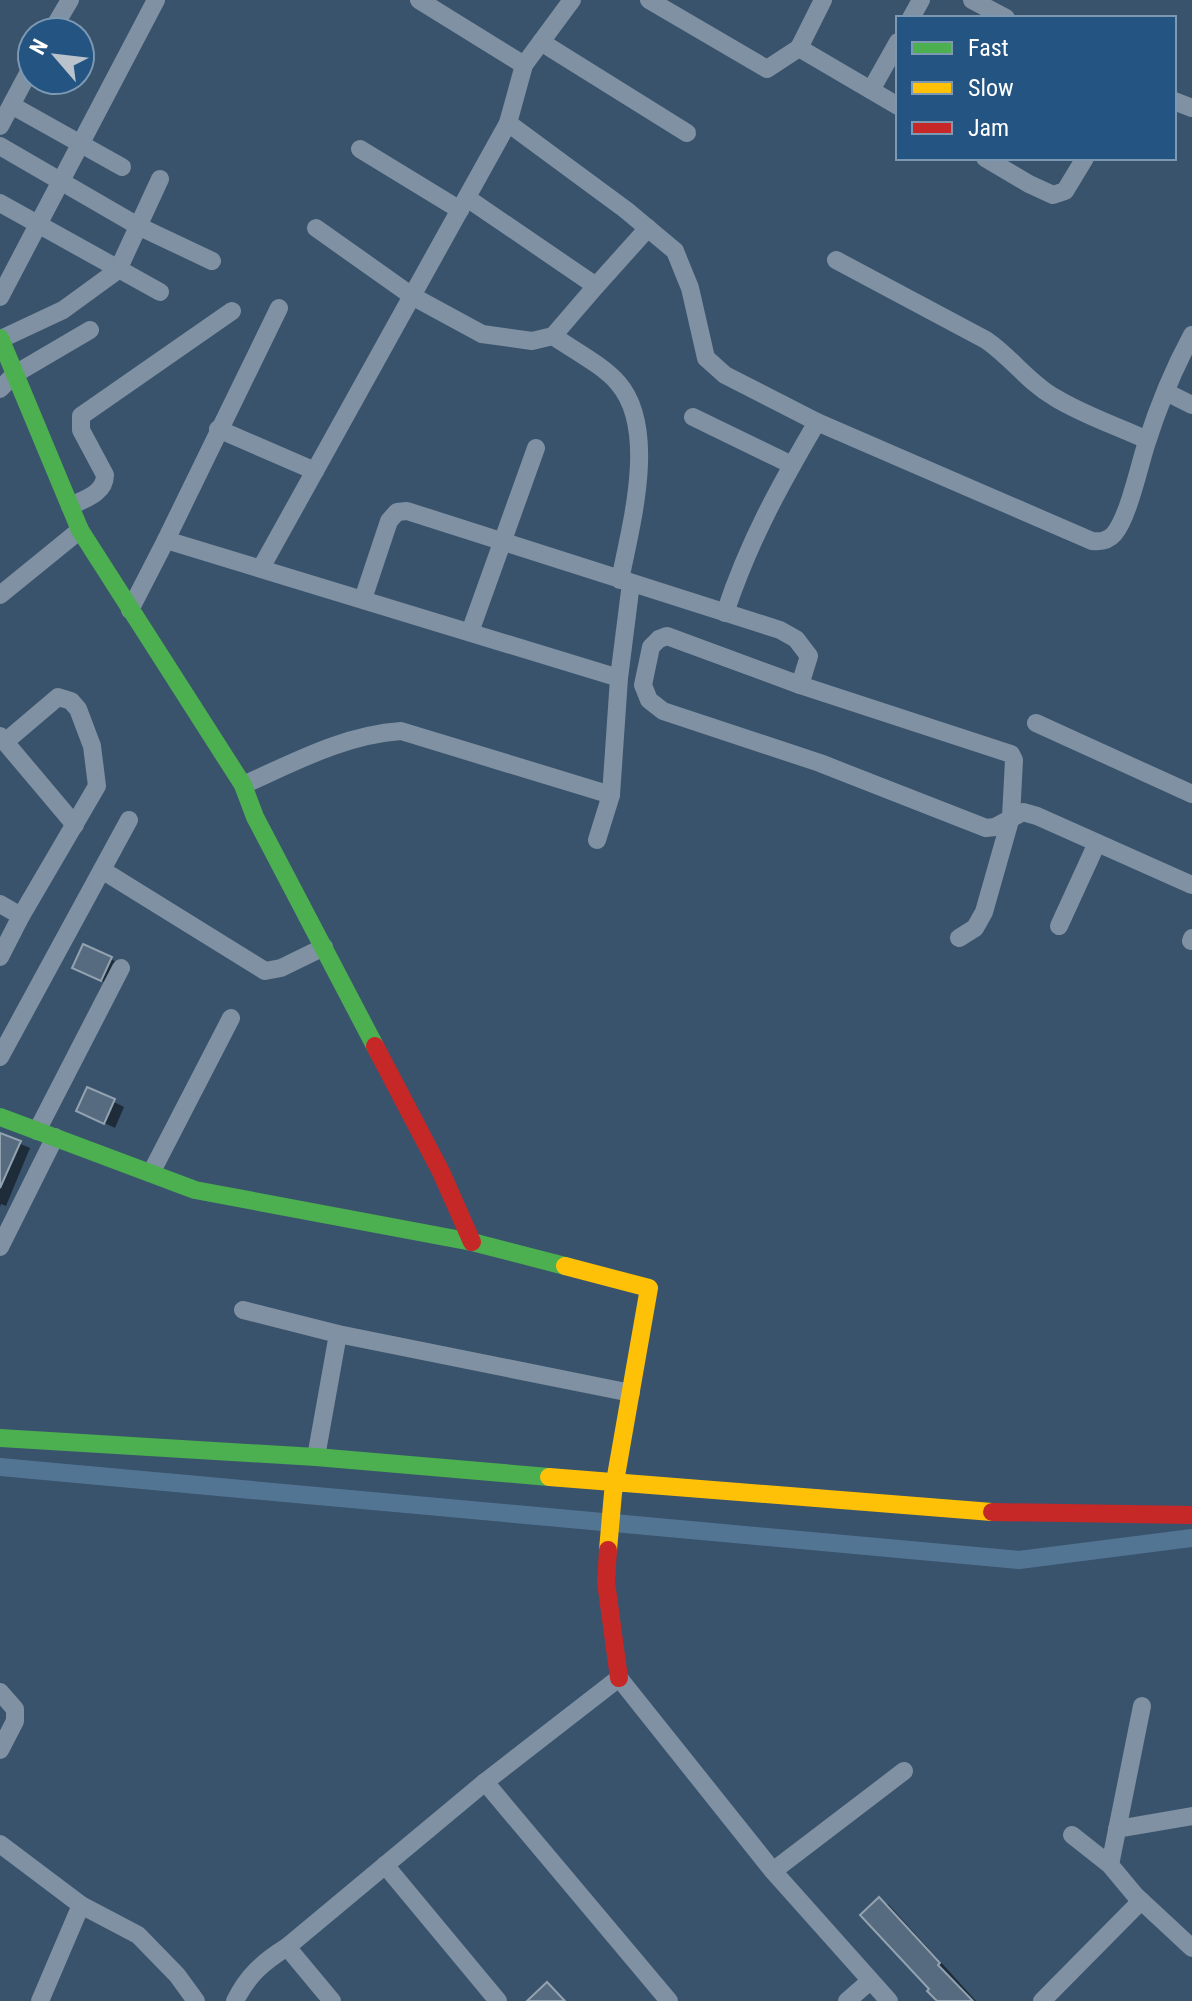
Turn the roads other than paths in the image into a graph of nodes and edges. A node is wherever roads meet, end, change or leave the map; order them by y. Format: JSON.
{"nodes":[{"id":1,"x":156,"y":0,"type":"edge"},
{"id":2,"x":419,"y":0,"type":"edge"},
{"id":3,"x":572,"y":0,"type":"edge"},
{"id":4,"x":649,"y":0,"type":"edge"},
{"id":5,"x":823,"y":0,"type":"edge"},
{"id":6,"x":972,"y":0,"type":"edge"},
{"id":7,"x":1002,"y":16,"type":"edge"},
{"id":8,"x":541,"y":42,"type":"junction"},
{"id":9,"x":896,"y":46,"type":"edge"},
{"id":10,"x":799,"y":48,"type":"junction"},
{"id":11,"x":524,"y":65,"type":"junction"},
{"id":12,"x":871,"y":90,"type":"junction"},
{"id":13,"x":18,"y":96,"type":"edge"},
{"id":14,"x":896,"y":105,"type":"edge"},
{"id":15,"x":13,"y":106,"type":"junction"},
{"id":16,"x":508,"y":123,"type":"junction"},
{"id":17,"x":0,"y":126,"type":"edge"},
{"id":18,"x":687,"y":133,"type":"dead end"},
{"id":19,"x":81,"y":143,"type":"junction"},
{"id":20,"x":0,"y":146,"type":"edge"},
{"id":21,"x":360,"y":149,"type":"dead end"},
{"id":22,"x":988,"y":160,"type":"edge"},
{"id":23,"x":1084,"y":160,"type":"edge"},
{"id":24,"x":122,"y":167,"type":"dead end"},
{"id":25,"x":160,"y":179,"type":"dead end"},
{"id":26,"x":61,"y":180,"type":"junction"},
{"id":27,"x":0,"y":203,"type":"edge"},
{"id":28,"x":463,"y":204,"type":"junction"},
{"id":29,"x":38,"y":224,"type":"junction"},
{"id":30,"x":138,"y":226,"type":"junction"},
{"id":31,"x":316,"y":228,"type":"dead end"},
{"id":32,"x":648,"y":228,"type":"junction"},
{"id":33,"x":836,"y":260,"type":"dead end"},
{"id":34,"x":212,"y":261,"type":"dead end"},
{"id":35,"x":118,"y":270,"type":"junction"},
{"id":36,"x":596,"y":286,"type":"junction"},
{"id":37,"x":160,"y":292,"type":"dead end"},
{"id":38,"x":412,"y":296,"type":"junction"},
{"id":39,"x":0,"y":297,"type":"edge"},
{"id":40,"x":279,"y":308,"type":"dead end"},
{"id":41,"x":232,"y":311,"type":"dead end"},
{"id":42,"x":90,"y":330,"type":"dead end"},
{"id":43,"x":1192,"y":335,"type":"edge"},
{"id":44,"x":553,"y":336,"type":"junction"},
{"id":45,"x":0,"y":339,"type":"edge"},
{"id":46,"x":15,"y":374,"type":"junction"},
{"id":47,"x":0,"y":389,"type":"edge"},
{"id":48,"x":1166,"y":392,"type":"junction"},
{"id":49,"x":1192,"y":405,"type":"edge"},
{"id":50,"x":693,"y":417,"type":"dead end"},
{"id":51,"x":817,"y":422,"type":"junction"},
{"id":52,"x":218,"y":429,"type":"junction"},
{"id":53,"x":1147,"y":440,"type":"junction"},
{"id":54,"x":536,"y":448,"type":"dead end"},
{"id":55,"x":792,"y":465,"type":"junction"},
{"id":56,"x":315,"y":471,"type":"junction"},
{"id":57,"x":70,"y":506,"type":"junction"},
{"id":58,"x":80,"y":530,"type":"junction"},
{"id":59,"x":166,"y":540,"type":"junction"},
{"id":60,"x":502,"y":542,"type":"junction"},
{"id":61,"x":261,"y":568,"type":"junction"},
{"id":62,"x":625,"y":581,"type":"junction"},
{"id":63,"x":0,"y":595,"type":"edge"},
{"id":64,"x":363,"y":599,"type":"junction"},
{"id":65,"x":130,"y":610,"type":"junction"},
{"id":66,"x":725,"y":613,"type":"junction"},
{"id":67,"x":470,"y":632,"type":"junction"},
{"id":68,"x":619,"y":678,"type":"junction"},
{"id":69,"x":800,"y":685,"type":"junction"},
{"id":70,"x":1036,"y":723,"type":"dead end"},
{"id":71,"x":3,"y":739,"type":"edge"},
{"id":72,"x":243,"y":785,"type":"junction"},
{"id":73,"x":1192,"y":794,"type":"edge"},
{"id":74,"x":611,"y":795,"type":"junction"},
{"id":75,"x":1011,"y":817,"type":"junction"},
{"id":76,"x":129,"y":820,"type":"dead end"},
{"id":77,"x":75,"y":825,"type":"junction"},
{"id":78,"x":597,"y":840,"type":"dead end"},
{"id":79,"x":1097,"y":843,"type":"junction"},
{"id":80,"x":102,"y":870,"type":"junction"},
{"id":81,"x":1192,"y":885,"type":"edge"},
{"id":82,"x":0,"y":904,"type":"edge"},
{"id":83,"x":21,"y":916,"type":"junction"},
{"id":84,"x":1059,"y":926,"type":"dead end"},
{"id":85,"x":959,"y":938,"type":"dead end"},
{"id":86,"x":324,"y":947,"type":"junction"},
{"id":87,"x":0,"y":957,"type":"edge"},
{"id":88,"x":121,"y":968,"type":"dead end"},
{"id":89,"x":231,"y":1018,"type":"dead end"},
{"id":90,"x":0,"y":1057,"type":"edge"},
{"id":91,"x":0,"y":1117,"type":"edge"},
{"id":92,"x":46,"y":1134,"type":"junction"},
{"id":93,"x":151,"y":1173,"type":"junction"},
{"id":94,"x":472,"y":1242,"type":"junction"},
{"id":95,"x":0,"y":1247,"type":"edge"},
{"id":96,"x":243,"y":1310,"type":"dead end"},
{"id":97,"x":338,"y":1334,"type":"junction"},
{"id":98,"x":631,"y":1393,"type":"junction"},
{"id":99,"x":0,"y":1438,"type":"edge"},
{"id":100,"x":316,"y":1457,"type":"junction"},
{"id":101,"x":614,"y":1487,"type":"junction"},
{"id":102,"x":1192,"y":1515,"type":"edge"},
{"id":103,"x":619,"y":1678,"type":"junction"},
{"id":104,"x":0,"y":1692,"type":"edge"},
{"id":105,"x":1142,"y":1706,"type":"dead end"},
{"id":106,"x":0,"y":1750,"type":"edge"},
{"id":107,"x":904,"y":1771,"type":"dead end"},
{"id":108,"x":485,"y":1782,"type":"junction"},
{"id":109,"x":1192,"y":1816,"type":"edge"},
{"id":110,"x":1117,"y":1829,"type":"junction"},
{"id":111,"x":1072,"y":1835,"type":"dead end"},
{"id":112,"x":0,"y":1844,"type":"edge"},
{"id":113,"x":385,"y":1865,"type":"junction"},
{"id":114,"x":1110,"y":1865,"type":"junction"},
{"id":115,"x":773,"y":1871,"type":"junction"},
{"id":116,"x":1141,"y":1901,"type":"junction"},
{"id":117,"x":81,"y":1905,"type":"junction"},
{"id":118,"x":287,"y":1947,"type":"junction"},
{"id":119,"x":1192,"y":1948,"type":"edge"},
{"id":120,"x":870,"y":1981,"type":"junction"},
{"id":121,"x":40,"y":2001,"type":"edge"},
{"id":122,"x":196,"y":2001,"type":"edge"},
{"id":123,"x":235,"y":2001,"type":"edge"},
{"id":124,"x":332,"y":2001,"type":"edge"},
{"id":125,"x":498,"y":2001,"type":"edge"},
{"id":126,"x":669,"y":2001,"type":"edge"},
{"id":127,"x":847,"y":2001,"type":"edge"},
{"id":128,"x":889,"y":2001,"type":"edge"},
{"id":129,"x":1042,"y":2001,"type":"edge"}],
"edges":[{"from":1,"to":19,"type":"street"},
{"from":2,"to":11,"type":"street"},
{"from":3,"to":8,"type":"street"},
{"from":4,"to":10,"type":"street"},
{"from":5,"to":10,"type":"street"},
{"from":6,"to":7,"type":"street"},
{"from":8,"to":11,"type":"street"},
{"from":8,"to":18,"type":"street"},
{"from":9,"to":12,"type":"street"},
{"from":10,"to":12,"type":"street"},
{"from":11,"to":16,"type":"street"},
{"from":12,"to":14,"type":"street"},
{"from":13,"to":15,"type":"street"},
{"from":15,"to":17,"type":"street"},
{"from":15,"to":19,"type":"street"},
{"from":16,"to":28,"type":"street"},
{"from":16,"to":32,"type":"street"},
{"from":19,"to":24,"type":"street"},
{"from":19,"to":26,"type":"street"},
{"from":20,"to":26,"type":"street"},
{"from":21,"to":28,"type":"street"},
{"from":22,"to":23,"type":"street"},
{"from":25,"to":30,"type":"street"},
{"from":26,"to":29,"type":"street"},
{"from":26,"to":30,"type":"street"},
{"from":27,"to":29,"type":"street"},
{"from":28,"to":36,"type":"street"},
{"from":28,"to":38,"type":"street"},
{"from":29,"to":35,"type":"street"},
{"from":29,"to":39,"type":"street"},
{"from":30,"to":34,"type":"street"},
{"from":30,"to":35,"type":"street"},
{"from":31,"to":38,"type":"street"},
{"from":32,"to":36,"type":"street"},
{"from":32,"to":51,"type":"street"},
{"from":33,"to":53,"type":"street"},
{"from":35,"to":37,"type":"street"},
{"from":35,"to":45,"type":"street"},
{"from":36,"to":44,"type":"street"},
{"from":38,"to":44,"type":"street"},
{"from":38,"to":56,"type":"street"},
{"from":40,"to":52,"type":"street"},
{"from":41,"to":57,"type":"street"},
{"from":42,"to":46,"type":"street"},
{"from":43,"to":48,"type":"street"},
{"from":44,"to":62,"type":"street"},
{"from":45,"to":46,"type":"street"},
{"from":46,"to":47,"type":"street"},
{"from":46,"to":57,"type":"street"},
{"from":48,"to":49,"type":"street"},
{"from":48,"to":53,"type":"street"},
{"from":50,"to":55,"type":"street"},
{"from":51,"to":53,"type":"street"},
{"from":51,"to":55,"type":"street"},
{"from":52,"to":56,"type":"street"},
{"from":52,"to":59,"type":"street"},
{"from":54,"to":60,"type":"street"},
{"from":55,"to":66,"type":"street"},
{"from":56,"to":61,"type":"street"},
{"from":57,"to":58,"type":"street"},
{"from":58,"to":63,"type":"street"},
{"from":58,"to":65,"type":"street"},
{"from":59,"to":61,"type":"street"},
{"from":59,"to":65,"type":"street"},
{"from":60,"to":62,"type":"street"},
{"from":60,"to":64,"type":"street"},
{"from":60,"to":67,"type":"street"},
{"from":61,"to":64,"type":"street"},
{"from":62,"to":66,"type":"street"},
{"from":62,"to":68,"type":"street"},
{"from":64,"to":67,"type":"street"},
{"from":65,"to":72,"type":"street"},
{"from":66,"to":69,"type":"street"},
{"from":67,"to":68,"type":"street"},
{"from":68,"to":74,"type":"street"},
{"from":69,"to":75,"type":"street"},
{"from":69,"to":75,"type":"street"},
{"from":70,"to":73,"type":"street"},
{"from":71,"to":77,"type":"street"},
{"from":71,"to":77,"type":"street"},
{"from":72,"to":74,"type":"street"},
{"from":72,"to":86,"type":"street"},
{"from":74,"to":78,"type":"street"},
{"from":75,"to":79,"type":"street"},
{"from":75,"to":85,"type":"street"},
{"from":76,"to":80,"type":"street"},
{"from":77,"to":83,"type":"street"},
{"from":79,"to":81,"type":"street"},
{"from":79,"to":84,"type":"street"},
{"from":80,"to":86,"type":"street"},
{"from":80,"to":90,"type":"street"},
{"from":82,"to":83,"type":"street"},
{"from":83,"to":87,"type":"street"},
{"from":86,"to":94,"type":"street"},
{"from":88,"to":92,"type":"street"},
{"from":89,"to":93,"type":"street"},
{"from":91,"to":92,"type":"street"},
{"from":92,"to":93,"type":"street"},
{"from":92,"to":95,"type":"street"},
{"from":93,"to":94,"type":"street"},
{"from":94,"to":98,"type":"street"},
{"from":96,"to":97,"type":"street"},
{"from":97,"to":98,"type":"street"},
{"from":97,"to":100,"type":"street"},
{"from":98,"to":101,"type":"street"},
{"from":99,"to":100,"type":"street"},
{"from":100,"to":101,"type":"street"},
{"from":101,"to":102,"type":"street"},
{"from":101,"to":103,"type":"street"},
{"from":103,"to":108,"type":"street"},
{"from":103,"to":115,"type":"street"},
{"from":104,"to":106,"type":"street"},
{"from":105,"to":110,"type":"street"},
{"from":107,"to":115,"type":"street"},
{"from":108,"to":113,"type":"street"},
{"from":108,"to":126,"type":"street"},
{"from":109,"to":110,"type":"street"},
{"from":110,"to":114,"type":"street"},
{"from":111,"to":114,"type":"street"},
{"from":112,"to":117,"type":"street"},
{"from":113,"to":118,"type":"street"},
{"from":113,"to":125,"type":"street"},
{"from":114,"to":116,"type":"street"},
{"from":115,"to":120,"type":"street"},
{"from":116,"to":119,"type":"street"},
{"from":116,"to":129,"type":"street"},
{"from":117,"to":121,"type":"street"},
{"from":117,"to":122,"type":"street"},
{"from":118,"to":123,"type":"street"},
{"from":118,"to":124,"type":"street"},
{"from":120,"to":127,"type":"street"},
{"from":120,"to":128,"type":"street"}]}
